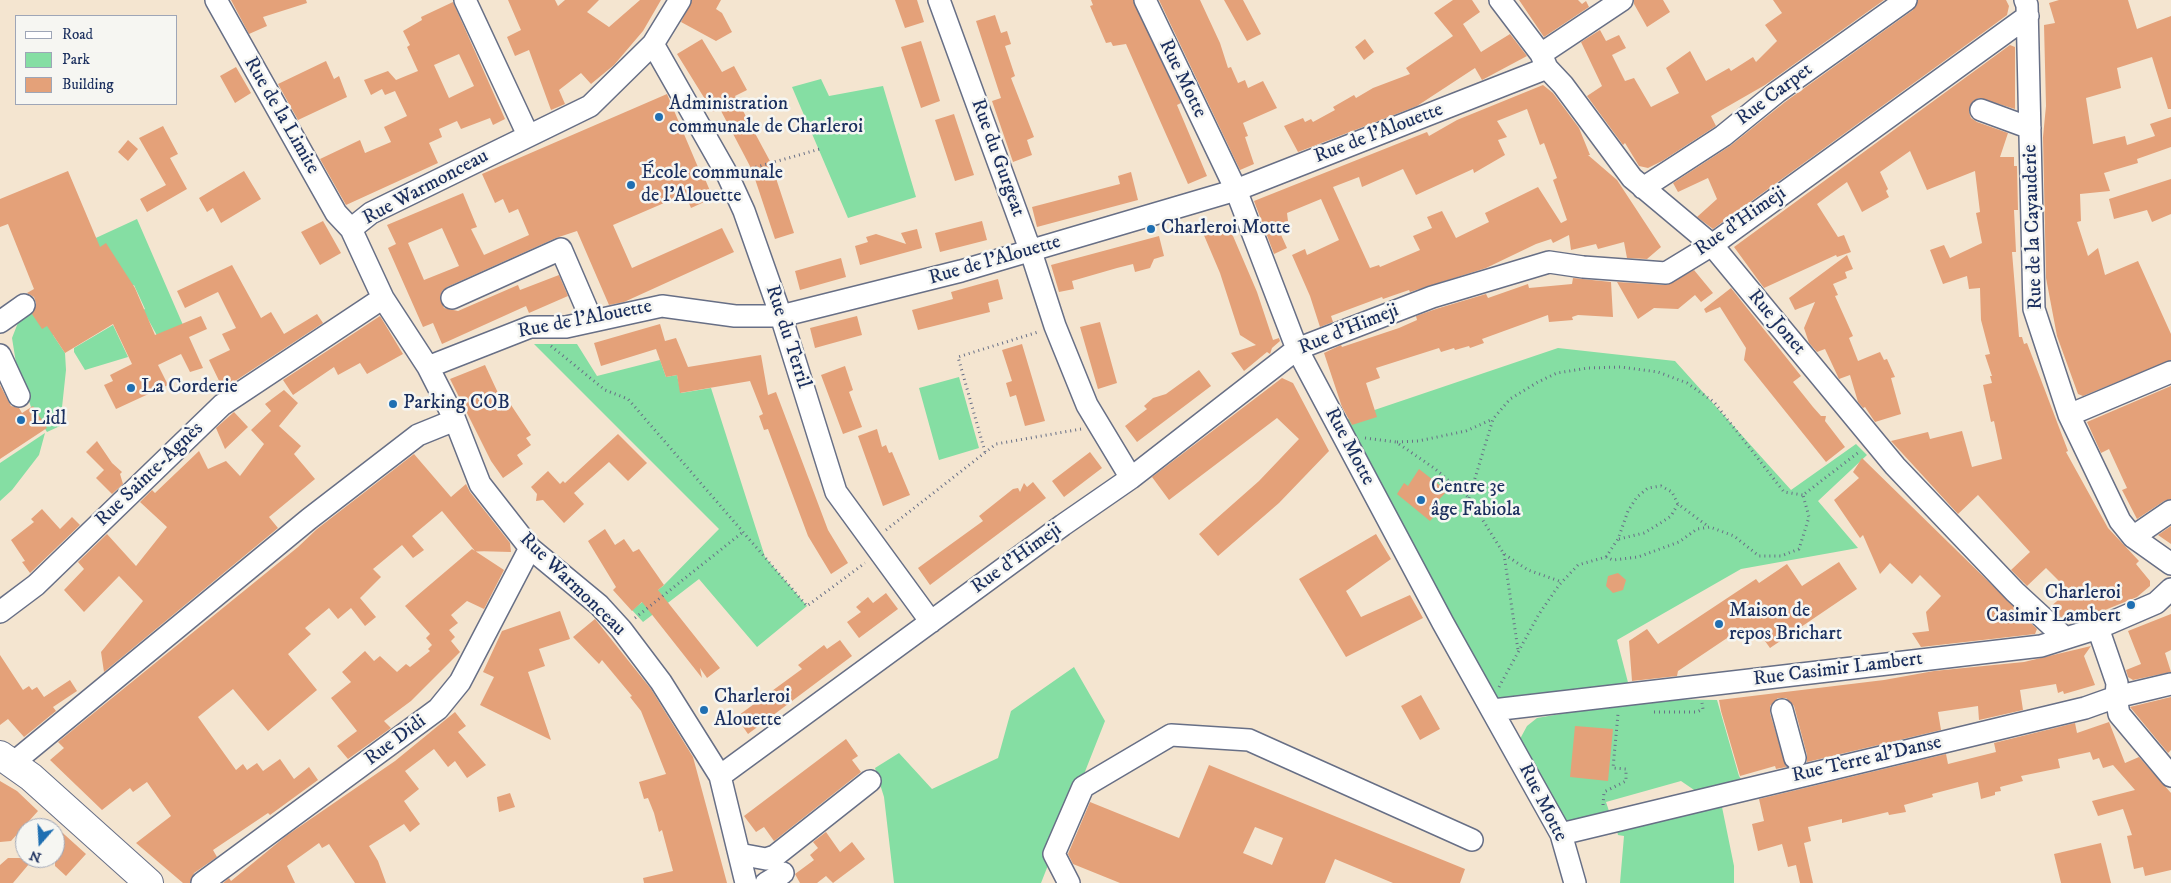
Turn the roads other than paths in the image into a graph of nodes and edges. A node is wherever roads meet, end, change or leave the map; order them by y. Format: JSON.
{"nodes":[{"id":1,"x":216,"y":0,"type":"edge"},
{"id":2,"x":465,"y":0,"type":"edge"},
{"id":3,"x":680,"y":0,"type":"edge"},
{"id":4,"x":939,"y":0,"type":"edge"},
{"id":5,"x":1145,"y":0,"type":"edge"},
{"id":6,"x":1500,"y":0,"type":"edge"},
{"id":7,"x":1622,"y":0,"type":"edge"},
{"id":8,"x":1906,"y":0,"type":"edge"},
{"id":9,"x":2030,"y":5,"type":"edge"},
{"id":10,"x":653,"y":44,"type":"junction"},
{"id":11,"x":1544,"y":61,"type":"junction"},
{"id":12,"x":1981,"y":110,"type":"dead end"},
{"id":13,"x":2030,"y":128,"type":"junction"},
{"id":14,"x":528,"y":135,"type":"junction"},
{"id":15,"x":1643,"y":188,"type":"junction"},
{"id":16,"x":1236,"y":190,"type":"junction"},
{"id":17,"x":351,"y":229,"type":"junction"},
{"id":18,"x":1712,"y":245,"type":"junction"},
{"id":19,"x":1031,"y":252,"type":"junction"},
{"id":20,"x":383,"y":298,"type":"junction"},
{"id":21,"x":452,"y":298,"type":"dead end"},
{"id":22,"x":24,"y":305,"type":"dead end"},
{"id":23,"x":781,"y":316,"type":"junction"},
{"id":24,"x":592,"y":321,"type":"junction"},
{"id":25,"x":0,"y":322,"type":"edge"},
{"id":26,"x":1297,"y":349,"type":"junction"},
{"id":27,"x":0,"y":355,"type":"edge"},
{"id":28,"x":428,"y":367,"type":"junction"},
{"id":29,"x":2171,"y":372,"type":"edge"},
{"id":30,"x":19,"y":396,"type":"dead end"},
{"id":31,"x":2069,"y":415,"type":"junction"},
{"id":32,"x":456,"y":420,"type":"junction"},
{"id":33,"x":1131,"y":478,"type":"junction"},
{"id":34,"x":2171,"y":512,"type":"edge"},
{"id":35,"x":2133,"y":537,"type":"junction"},
{"id":36,"x":530,"y":548,"type":"junction"},
{"id":37,"x":2171,"y":564,"type":"edge"},
{"id":38,"x":2171,"y":589,"type":"edge"},
{"id":39,"x":0,"y":612,"type":"edge"},
{"id":40,"x":930,"y":622,"type":"junction"},
{"id":41,"x":2098,"y":628,"type":"junction"},
{"id":42,"x":2065,"y":638,"type":"junction"},
{"id":43,"x":2171,"y":684,"type":"edge"},
{"id":44,"x":2116,"y":697,"type":"junction"},
{"id":45,"x":1490,"y":706,"type":"junction"},
{"id":46,"x":1782,"y":710,"type":"dead end"},
{"id":47,"x":7,"y":759,"type":"edge"},
{"id":48,"x":1798,"y":767,"type":"junction"},
{"id":49,"x":720,"y":776,"type":"junction"},
{"id":50,"x":2171,"y":776,"type":"edge"},
{"id":51,"x":870,"y":781,"type":"dead end"},
{"id":52,"x":1561,"y":834,"type":"junction"},
{"id":53,"x":1472,"y":840,"type":"dead end"},
{"id":54,"x":739,"y":854,"type":"junction"},
{"id":55,"x":149,"y":883,"type":"edge"},
{"id":56,"x":202,"y":883,"type":"edge"},
{"id":57,"x":746,"y":883,"type":"edge"},
{"id":58,"x":1068,"y":883,"type":"edge"},
{"id":59,"x":1575,"y":883,"type":"edge"}],
"edges":[{"from":1,"to":17,"type":"street","name":"Rue de la Limite"},
{"from":2,"to":14,"type":"street"},
{"from":3,"to":10,"type":"street","name":"Rue Warmonceau"},
{"from":4,"to":19,"type":"street","name":"Rue du Gurgeat"},
{"from":5,"to":16,"type":"street","name":"Rue Motte"},
{"from":6,"to":11,"type":"street","name":"Rue Jonet"},
{"from":7,"to":11,"type":"street","name":"Rue de l'Alouette"},
{"from":8,"to":15,"type":"street","name":"Rue Carpet"},
{"from":9,"to":13,"type":"street","name":"Rue de la Cayauderie"},
{"from":9,"to":18,"type":"street","name":"Rue d'Himeji"},
{"from":10,"to":14,"type":"street","name":"Rue Warmonceau"},
{"from":10,"to":23,"type":"street","name":"Rue du Terril"},
{"from":11,"to":15,"type":"street","name":"Rue Jonet"},
{"from":11,"to":16,"type":"street","name":"Rue de l'Alouette"},
{"from":12,"to":13,"type":"street"},
{"from":13,"to":31,"type":"street","name":"Rue de la Cayauderie"},
{"from":14,"to":17,"type":"street","name":"Rue Warmonceau"},
{"from":15,"to":18,"type":"street","name":"Rue Jonet"},
{"from":16,"to":19,"type":"street","name":"Rue de l'Alouette"},
{"from":16,"to":26,"type":"street","name":"Rue Motte"},
{"from":17,"to":20,"type":"street","name":"Rue Warmonceau"},
{"from":18,"to":26,"type":"street","name":"Rue d'Himeji"},
{"from":18,"to":42,"type":"street","name":"Rue Jonet"},
{"from":19,"to":23,"type":"street","name":"Rue de l'Alouette"},
{"from":19,"to":33,"type":"street","name":"Rue du Gurgeat"},
{"from":20,"to":28,"type":"street","name":"Rue Warmonceau"},
{"from":20,"to":39,"type":"street","name":"Rue Sainte-Agnès"},
{"from":21,"to":24,"type":"street"},
{"from":22,"to":25,"type":"street"},
{"from":23,"to":24,"type":"street","name":"Rue de l'Alouette"},
{"from":23,"to":40,"type":"street","name":"Rue du Terril"},
{"from":24,"to":28,"type":"street","name":"Rue de l'Alouette"},
{"from":26,"to":33,"type":"street","name":"Rue d'Himeji"},
{"from":26,"to":45,"type":"street","name":"Rue Motte"},
{"from":27,"to":30,"type":"street"},
{"from":28,"to":32,"type":"street","name":"Rue Warmonceau"},
{"from":29,"to":31,"type":"street"},
{"from":31,"to":35,"type":"street","name":"Rue de la Cayauderie"},
{"from":32,"to":36,"type":"street","name":"Rue Warmonceau"},
{"from":32,"to":47,"type":"street"},
{"from":33,"to":40,"type":"street","name":"Rue d'Himeji"},
{"from":34,"to":35,"type":"street"},
{"from":35,"to":37,"type":"street","name":"Rue de la Cayauderie"},
{"from":36,"to":49,"type":"street","name":"Rue Warmonceau"},
{"from":36,"to":56,"type":"street","name":"Rue Didi"},
{"from":38,"to":41,"type":"street","name":"Rue Casimir Lambert"},
{"from":40,"to":49,"type":"street","name":"Rue d'Himeji"},
{"from":41,"to":42,"type":"street","name":"Rue Casimir Lambert"},
{"from":41,"to":44,"type":"street"},
{"from":42,"to":45,"type":"street","name":"Rue Casimir Lambert"},
{"from":43,"to":44,"type":"street","name":"Rue Terre al'Danse"},
{"from":44,"to":48,"type":"street","name":"Rue Terre al'Danse"},
{"from":44,"to":50,"type":"street"},
{"from":45,"to":52,"type":"street","name":"Rue Motte"},
{"from":46,"to":48,"type":"street"},
{"from":47,"to":55,"type":"main road"},
{"from":48,"to":52,"type":"street","name":"Rue Terre al'Danse"},
{"from":49,"to":54,"type":"street","name":"Rue Warmonceau"},
{"from":51,"to":54,"type":"street"},
{"from":52,"to":59,"type":"street","name":"Rue Motte"},
{"from":53,"to":58,"type":"street"},
{"from":54,"to":57,"type":"street","name":"Rue Warmonceau"}]}
